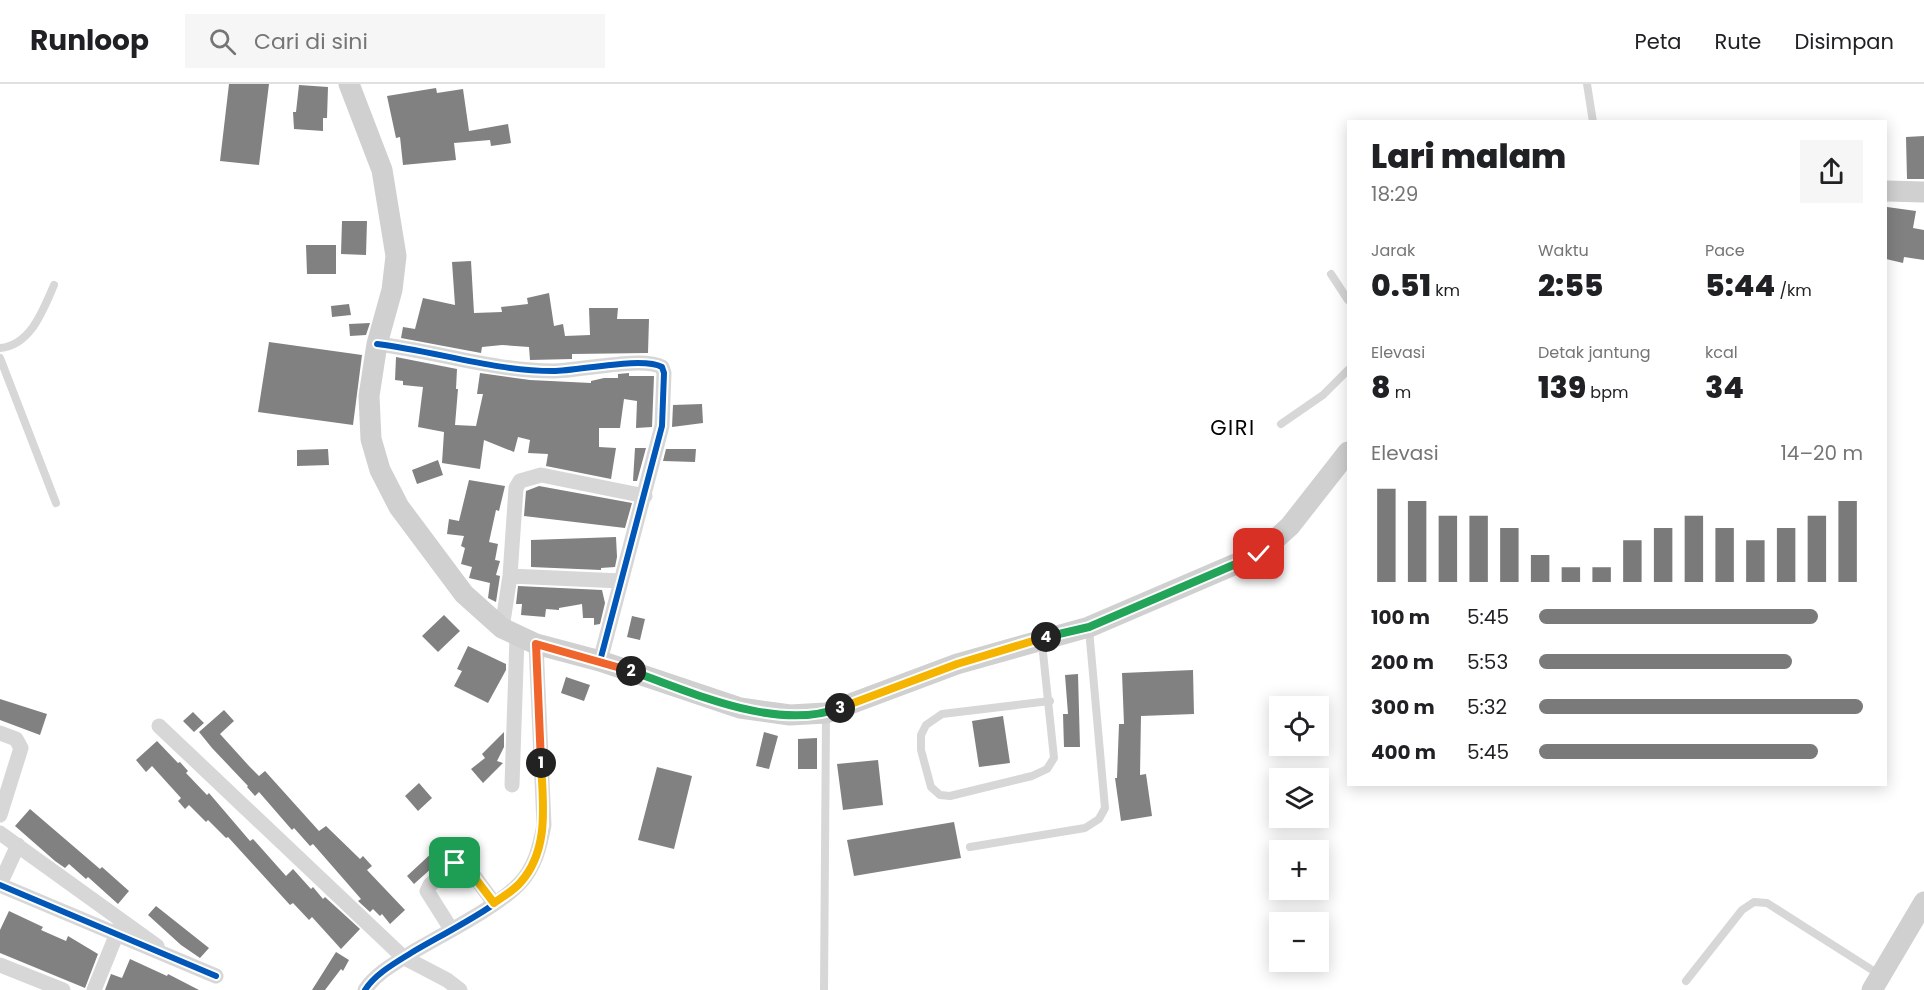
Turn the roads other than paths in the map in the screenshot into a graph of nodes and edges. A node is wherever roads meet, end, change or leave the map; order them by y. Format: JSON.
{"nodes":[{"id":1,"x":349,"y":84,"type":"edge"},
{"id":2,"x":1587,"y":84,"type":"edge"},
{"id":3,"x":1593,"y":120,"type":"edge"},
{"id":4,"x":1887,"y":191,"type":"edge"},
{"id":5,"x":1924,"y":192,"type":"edge"},
{"id":6,"x":1331,"y":274,"type":"dead end"},
{"id":7,"x":54,"y":285,"type":"dead end"},
{"id":8,"x":1347,"y":298,"type":"edge"},
{"id":9,"x":377,"y":344,"type":"junction"},
{"id":10,"x":0,"y":348,"type":"edge"},
{"id":11,"x":0,"y":358,"type":"edge"},
{"id":12,"x":1347,"y":371,"type":"edge"},
{"id":13,"x":1281,"y":424,"type":"dead end"},
{"id":14,"x":1347,"y":453,"type":"edge"},
{"id":15,"x":645,"y":496,"type":"junction"},
{"id":16,"x":56,"y":503,"type":"dead end"},
{"id":17,"x":510,"y":576,"type":"junction"},
{"id":18,"x":621,"y":581,"type":"junction"},
{"id":19,"x":1089,"y":627,"type":"junction"},
{"id":20,"x":518,"y":637,"type":"junction"},
{"id":21,"x":1042,"y":638,"type":"junction"},
{"id":22,"x":600,"y":661,"type":"junction"},
{"id":23,"x":1050,"y":701,"type":"junction"},
{"id":24,"x":826,"y":713,"type":"junction"},
{"id":25,"x":159,"y":726,"type":"dead end"},
{"id":26,"x":0,"y":733,"type":"edge"},
{"id":27,"x":512,"y":785,"type":"dead end"},
{"id":28,"x":0,"y":815,"type":"edge"},
{"id":29,"x":0,"y":833,"type":"edge"},
{"id":30,"x":18,"y":844,"type":"junction"},
{"id":31,"x":970,"y":847,"type":"dead end"},
{"id":32,"x":0,"y":884,"type":"edge"},
{"id":33,"x":1924,"y":902,"type":"edge"},
{"id":34,"x":494,"y":903,"type":"junction"},
{"id":35,"x":122,"y":920,"type":"junction"},
{"id":36,"x":451,"y":929,"type":"junction"},
{"id":37,"x":116,"y":935,"type":"junction"},
{"id":38,"x":404,"y":957,"type":"junction"},
{"id":39,"x":179,"y":962,"type":"junction"},
{"id":40,"x":0,"y":965,"type":"edge"},
{"id":41,"x":216,"y":976,"type":"dead end"},
{"id":42,"x":1686,"y":981,"type":"dead end"},
{"id":43,"x":1877,"y":983,"type":"edge"},
{"id":44,"x":443,"y":985,"type":"edge"},
{"id":45,"x":63,"y":990,"type":"edge"},
{"id":46,"x":94,"y":990,"type":"edge"},
{"id":47,"x":365,"y":990,"type":"edge"},
{"id":48,"x":460,"y":990,"type":"edge"},
{"id":49,"x":824,"y":990,"type":"edge"}],
"edges":[{"from":1,"to":9,"type":"main road"},
{"from":2,"to":3,"type":"lane"},
{"from":4,"to":5,"type":"main road"},
{"from":6,"to":8,"type":"lane"},
{"from":7,"to":10,"type":"lane"},
{"from":9,"to":15,"type":"street"},
{"from":9,"to":20,"type":"main road"},
{"from":11,"to":16,"type":"lane"},
{"from":12,"to":13,"type":"lane"},
{"from":14,"to":19,"type":"main road"},
{"from":15,"to":17,"type":"street"},
{"from":15,"to":18,"type":"street"},
{"from":17,"to":18,"type":"street"},
{"from":17,"to":20,"type":"street"},
{"from":18,"to":22,"type":"street"},
{"from":19,"to":21,"type":"main road"},
{"from":19,"to":31,"type":"lane"},
{"from":20,"to":22,"type":"main road"},
{"from":20,"to":27,"type":"street"},
{"from":20,"to":34,"type":"street"},
{"from":21,"to":23,"type":"lane"},
{"from":21,"to":24,"type":"main road"},
{"from":22,"to":24,"type":"main road"},
{"from":23,"to":23,"type":"lane"},
{"from":24,"to":49,"type":"lane"},
{"from":25,"to":38,"type":"street"},
{"from":26,"to":28,"type":"street"},
{"from":29,"to":30,"type":"street"},
{"from":30,"to":32,"type":"street"},
{"from":30,"to":35,"type":"street"},
{"from":32,"to":37,"type":"street"},
{"from":33,"to":43,"type":"main road"},
{"from":34,"to":36,"type":"street"},
{"from":34,"to":36,"type":"street"},
{"from":35,"to":37,"type":"street"},
{"from":35,"to":39,"type":"street"},
{"from":36,"to":38,"type":"street"},
{"from":37,"to":39,"type":"street"},
{"from":37,"to":46,"type":"street"},
{"from":38,"to":44,"type":"street"},
{"from":38,"to":47,"type":"street"},
{"from":39,"to":41,"type":"street"},
{"from":40,"to":45,"type":"street"},
{"from":42,"to":43,"type":"lane"},
{"from":44,"to":48,"type":"street"}]}
